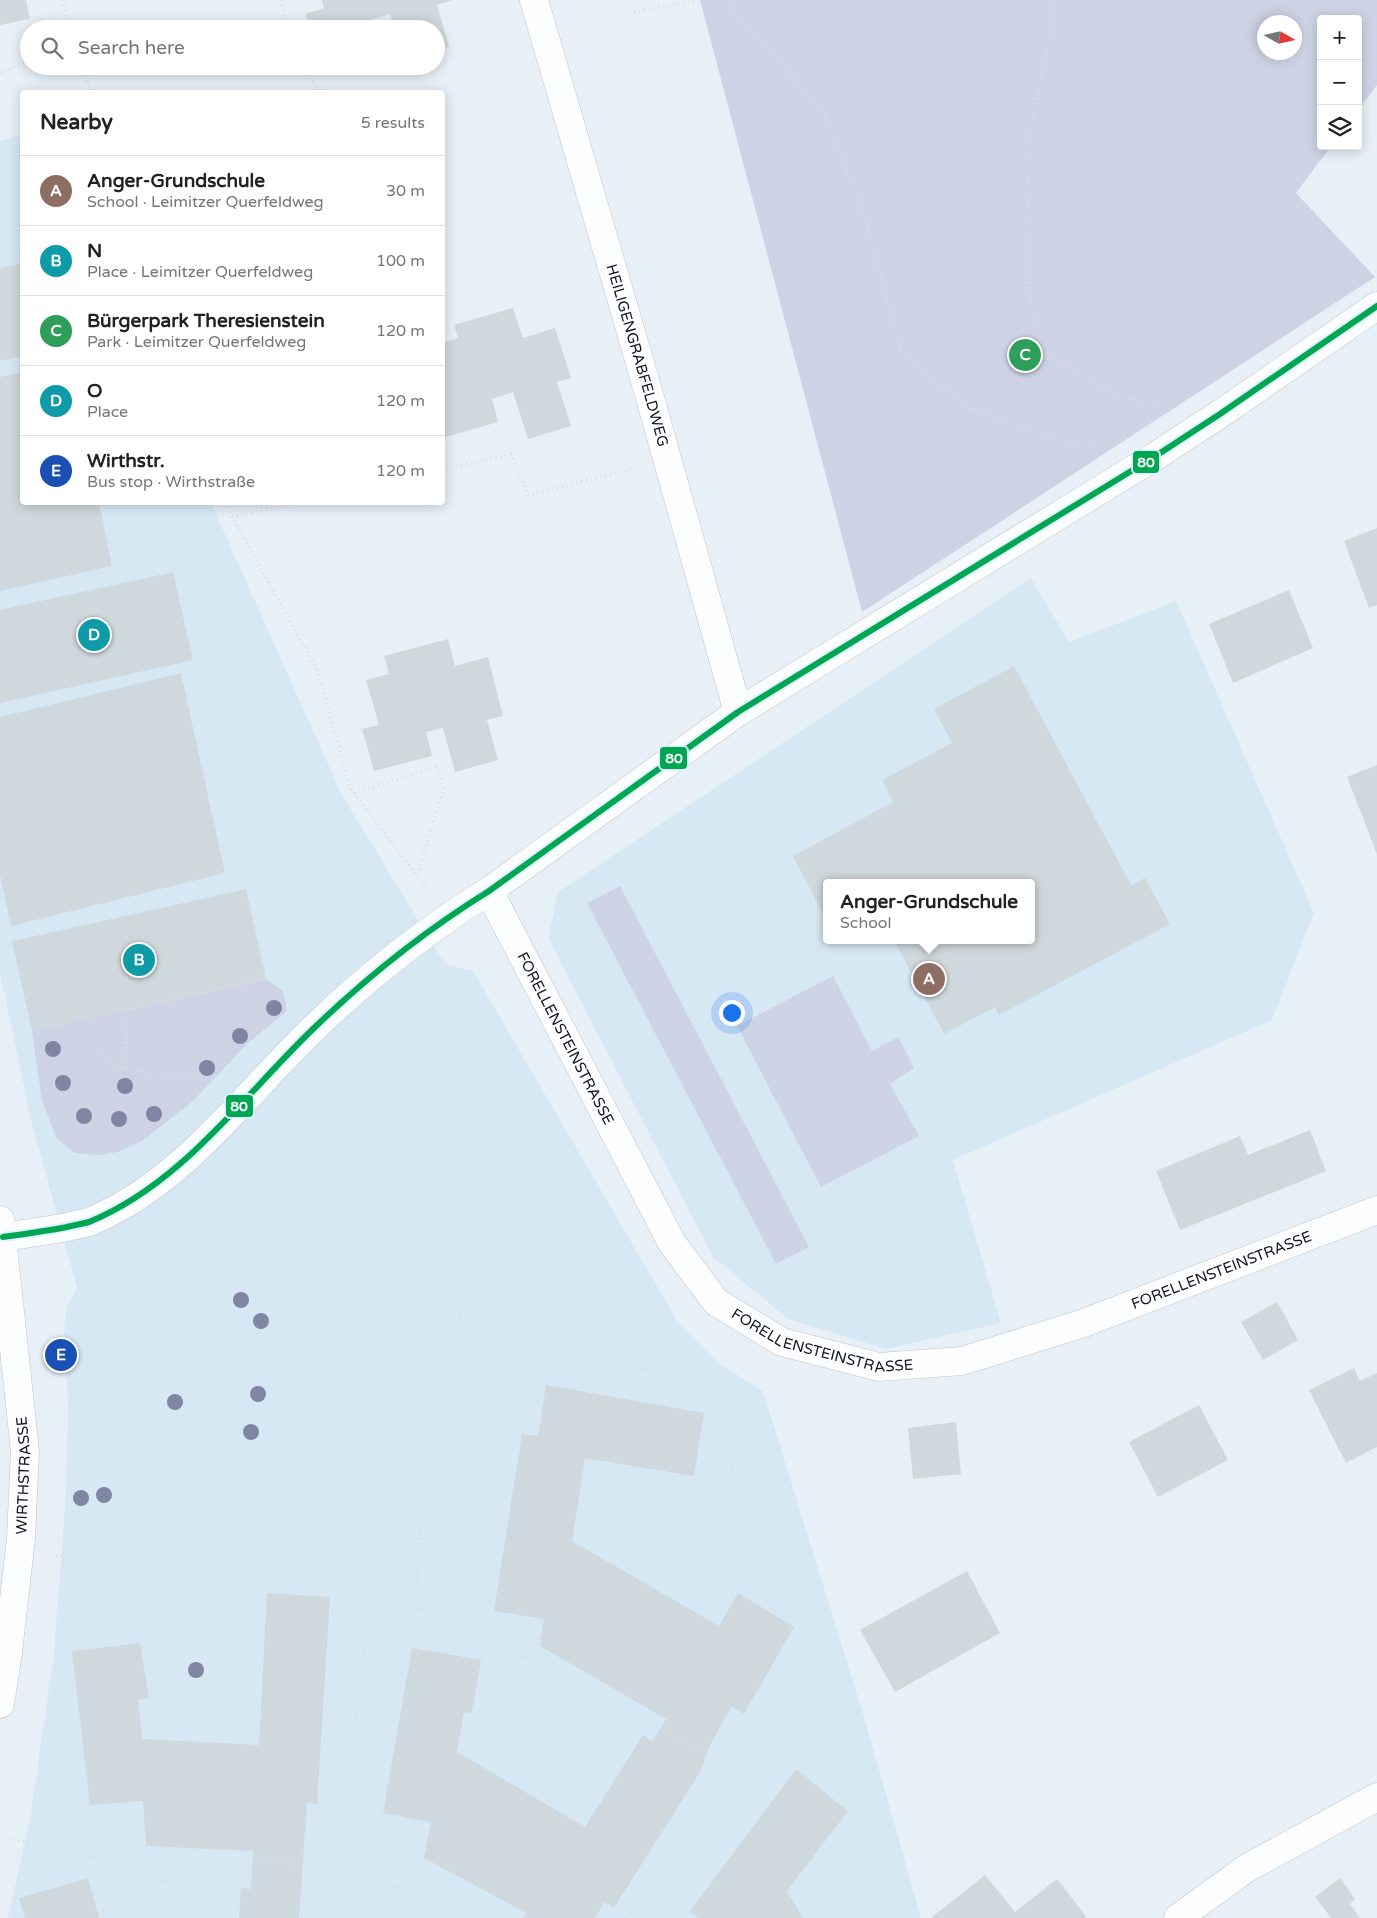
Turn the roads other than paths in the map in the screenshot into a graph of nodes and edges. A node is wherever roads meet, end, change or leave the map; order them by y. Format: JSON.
{"nodes":[{"id":1,"x":534,"y":0,"type":"edge"},
{"id":2,"x":1377,"y":306,"type":"edge"},
{"id":3,"x":738,"y":712,"type":"junction"},
{"id":4,"x":489,"y":890,"type":"junction"},
{"id":5,"x":1377,"y":1210,"type":"edge"},
{"id":6,"x":2,"y":1228,"type":"edge"},
{"id":7,"x":0,"y":1704,"type":"edge"},
{"id":8,"x":1377,"y":1797,"type":"edge"},
{"id":9,"x":1178,"y":1918,"type":"edge"}],
"edges":[{"from":1,"to":3,"type":"street","name":"HEILIGENGRABFELDWEG"},
{"from":2,"to":3,"type":"street"},
{"from":3,"to":4,"type":"street"},
{"from":4,"to":5,"type":"street","name":"FORELLENSTEINSTRASSE"},
{"from":4,"to":6,"type":"street"},
{"from":6,"to":7,"type":"street","name":"WIRTHSTRASSE"},
{"from":8,"to":9,"type":"street"}]}
